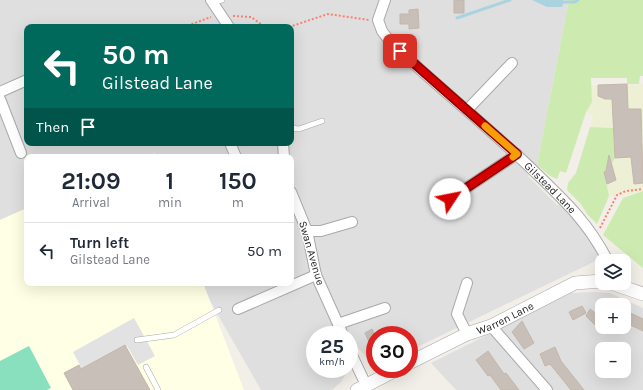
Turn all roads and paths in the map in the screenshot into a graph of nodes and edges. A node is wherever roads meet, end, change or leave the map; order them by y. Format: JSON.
{"nodes":[{"id":1,"x":385,"y":0,"type":"edge"},
{"id":2,"x":215,"y":1,"type":"edge"},
{"id":3,"x":222,"y":16,"type":"junction"},
{"id":4,"x":378,"y":20,"type":"junction"},
{"id":5,"x":191,"y":24,"type":"edge"},
{"id":6,"x":227,"y":24,"type":"edge"},
{"id":7,"x":261,"y":24,"type":"edge"},
{"id":8,"x":294,"y":25,"type":"edge"},
{"id":9,"x":512,"y":63,"type":"dead end"},
{"id":10,"x":24,"y":81,"type":"edge"},
{"id":11,"x":0,"y":92,"type":"edge"},
{"id":12,"x":0,"y":99,"type":"edge"},
{"id":13,"x":467,"y":110,"type":"junction"},
{"id":14,"x":322,"y":121,"type":"dead end"},
{"id":15,"x":294,"y":128,"type":"edge"},
{"id":16,"x":21,"y":153,"type":"dead end"},
{"id":17,"x":517,"y":154,"type":"junction"},
{"id":18,"x":643,"y":189,"type":"edge"},
{"id":19,"x":294,"y":199,"type":"edge"},
{"id":20,"x":450,"y":199,"type":"dead end"},
{"id":21,"x":352,"y":222,"type":"dead end"},
{"id":22,"x":307,"y":231,"type":"junction"},
{"id":23,"x":593,"y":235,"type":"junction"},
{"id":24,"x":604,"y":254,"type":"edge"},
{"id":25,"x":316,"y":275,"type":"junction"},
{"id":26,"x":595,"y":282,"type":"edge"},
{"id":27,"x":467,"y":283,"type":"dead end"},
{"id":28,"x":294,"y":285,"type":"edge"},
{"id":29,"x":291,"y":286,"type":"edge"},
{"id":30,"x":631,"y":289,"type":"edge"},
{"id":31,"x":643,"y":294,"type":"edge"},
{"id":32,"x":385,"y":308,"type":"dead end"},
{"id":33,"x":238,"y":309,"type":"dead end"},
{"id":34,"x":220,"y":310,"type":"dead end"},
{"id":35,"x":338,"y":324,"type":"joint"},
{"id":36,"x":491,"y":326,"type":"junction"},
{"id":37,"x":467,"y":334,"type":"junction"},
{"id":38,"x":136,"y":340,"type":"dead end"},
{"id":39,"x":418,"y":358,"type":"edge"},
{"id":40,"x":146,"y":368,"type":"dead end"},
{"id":41,"x":358,"y":376,"type":"edge"},
{"id":42,"x":381,"y":378,"type":"edge"},
{"id":43,"x":362,"y":388,"type":"edge"},
{"id":44,"x":158,"y":390,"type":"edge"},
{"id":45,"x":547,"y":390,"type":"edge"}],
"edges":[{"from":1,"to":4,"type":"street"},
{"from":2,"to":3,"type":"street"},
{"from":3,"to":5,"type":"path"},
{"from":3,"to":6,"type":"street"},
{"from":3,"to":7,"type":"path"},
{"from":4,"to":8,"type":"path"},
{"from":4,"to":13,"type":"street","name":"Gilstead Lane"},
{"from":9,"to":13,"type":"street"},
{"from":10,"to":11,"type":"street"},
{"from":12,"to":16,"type":"street"},
{"from":13,"to":17,"type":"street","name":"Gilstead Lane"},
{"from":14,"to":15,"type":"lane"},
{"from":17,"to":20,"type":"street"},
{"from":17,"to":23,"type":"street","name":"Gilstead Lane"},
{"from":18,"to":23,"type":"path"},
{"from":19,"to":22,"type":"street","name":"Swan Avenue"},
{"from":21,"to":22,"type":"street"},
{"from":22,"to":25,"type":"street","name":"Swan Avenue"},
{"from":23,"to":24,"type":"street","name":"Gilstead Lane"},
{"from":25,"to":28,"type":"street"},
{"from":25,"to":35,"type":"street","name":"Swan Avenue"},
{"from":26,"to":36,"type":"street","name":"Warren Lane"},
{"from":27,"to":37,"type":"street"},
{"from":29,"to":33,"type":"street"},
{"from":30,"to":31,"type":"street"},
{"from":32,"to":35,"type":"street"},
{"from":34,"to":38,"type":"lane"},
{"from":36,"to":37,"type":"street","name":"Warren Lane"},
{"from":36,"to":45,"type":"street"},
{"from":37,"to":39,"type":"street","name":"Warren Lane"},
{"from":40,"to":44,"type":"lane"},
{"from":41,"to":43,"type":"street"},
{"from":42,"to":43,"type":"street"}]}
